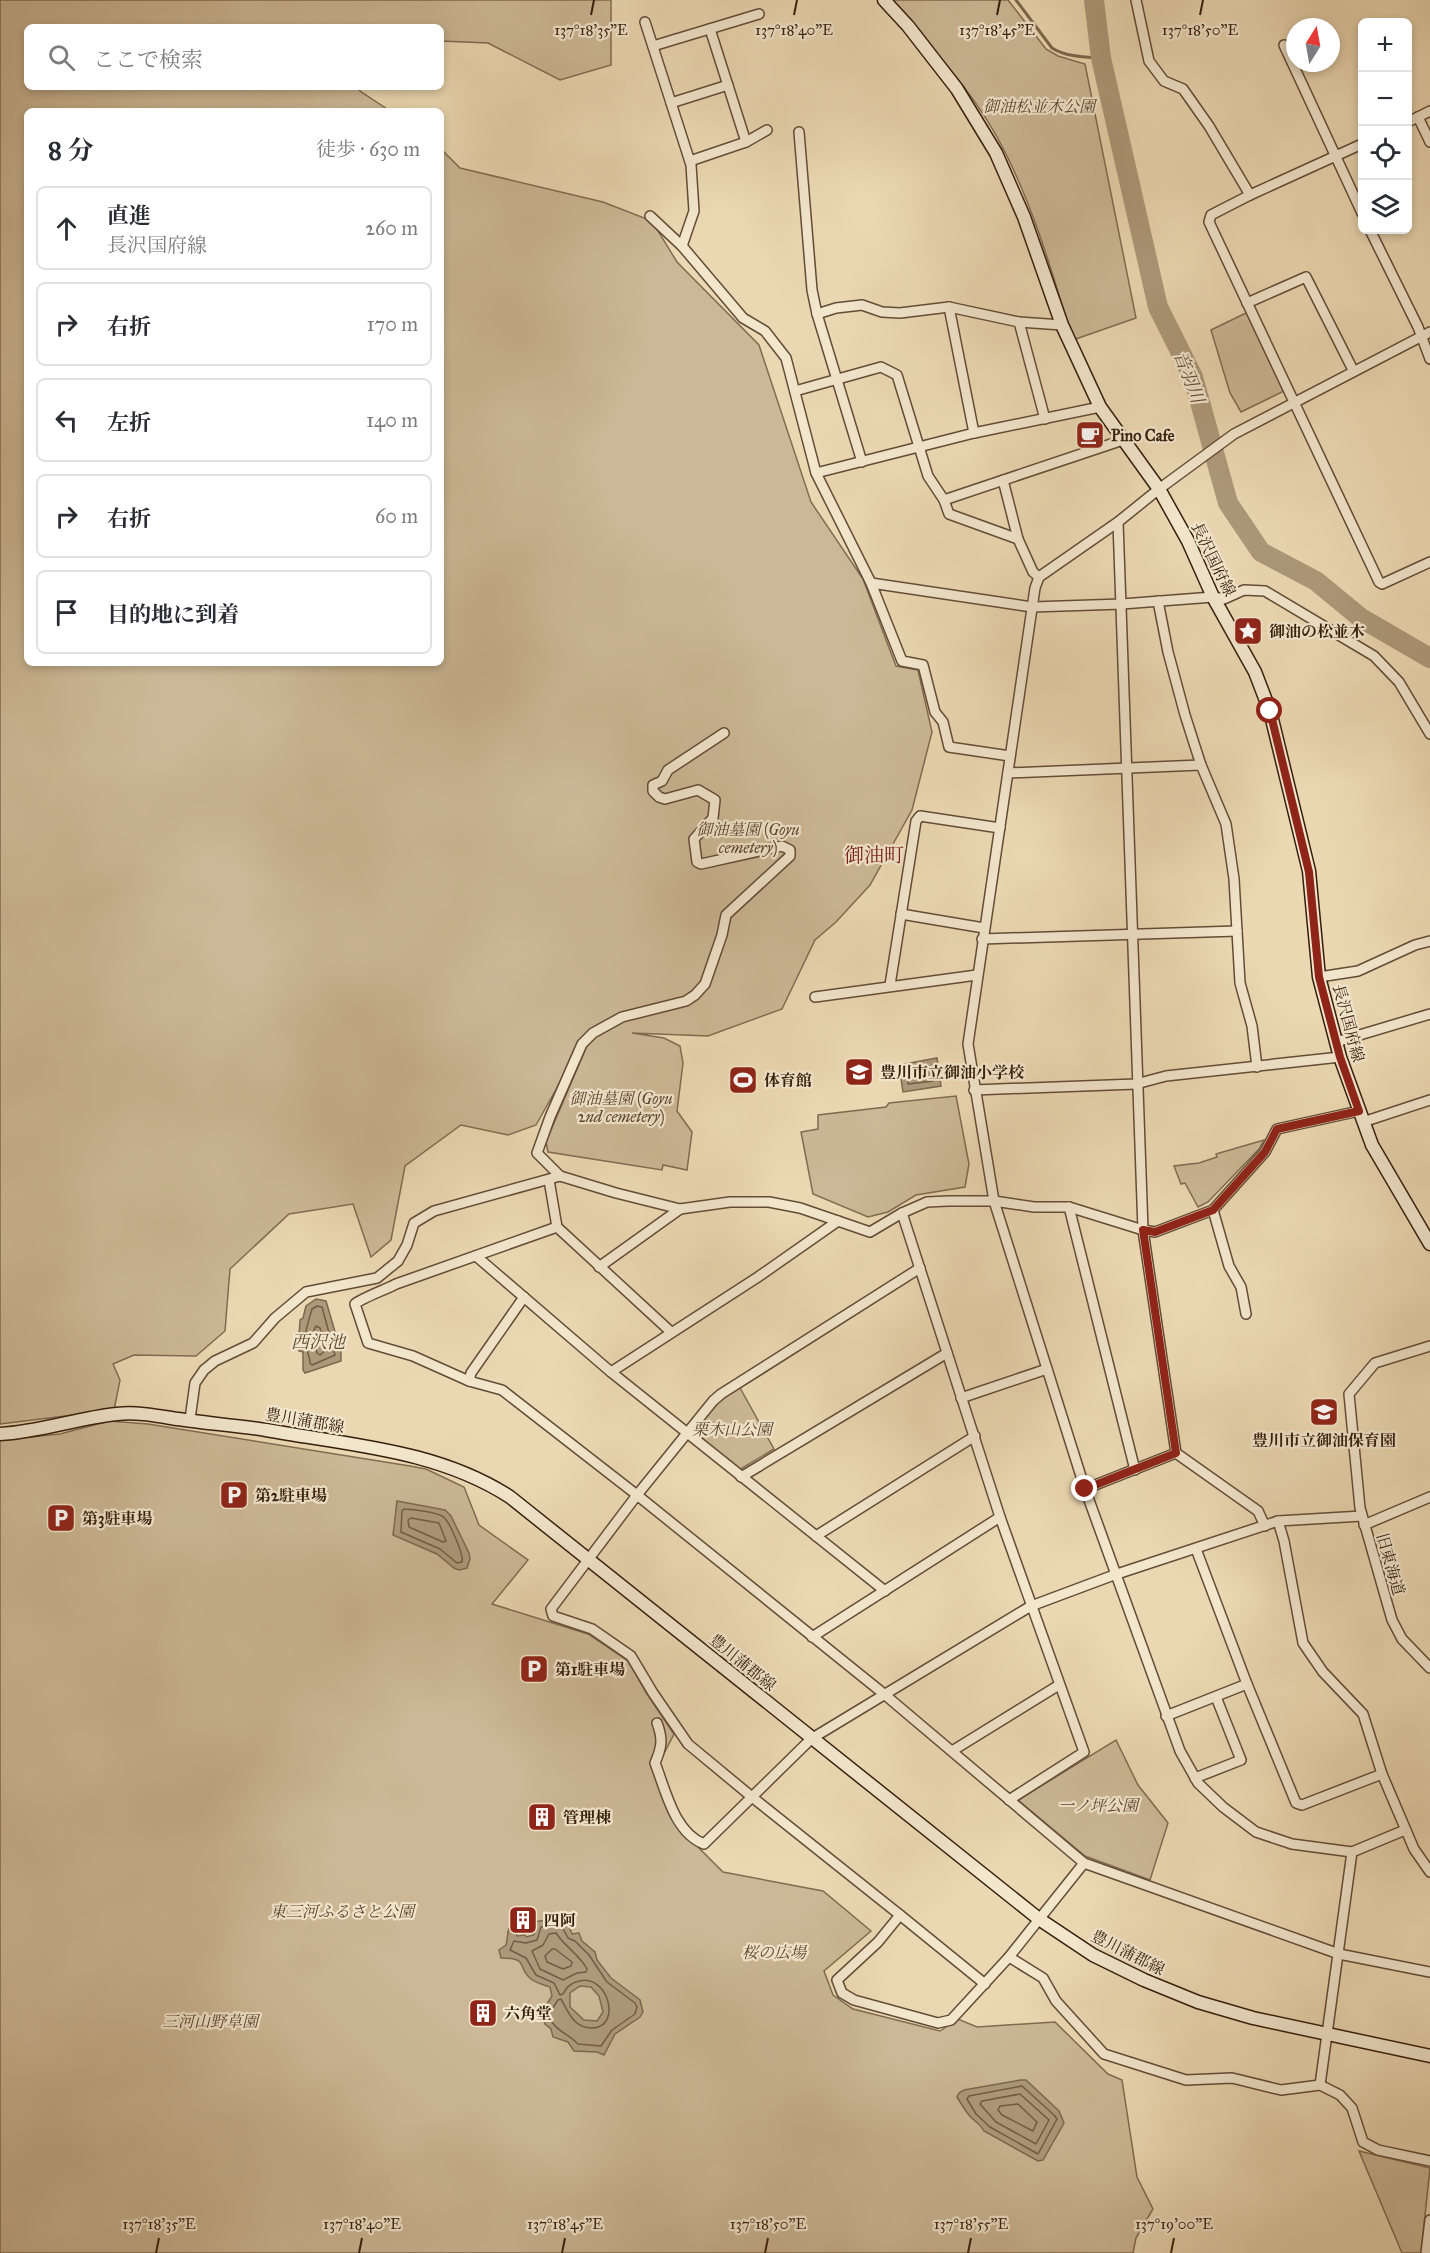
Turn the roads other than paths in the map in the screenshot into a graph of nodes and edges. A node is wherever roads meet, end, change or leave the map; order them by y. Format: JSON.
{"nodes":[{"id":1,"x":884,"y":0,"type":"edge"},
{"id":2,"x":1136,"y":0,"type":"edge"},
{"id":3,"x":759,"y":14,"type":"dead end"},
{"id":4,"x":645,"y":22,"type":"dead end"},
{"id":5,"x":710,"y":29,"type":"junction"},
{"id":6,"x":1284,"y":45,"type":"dead end"},
{"id":7,"x":653,"y":46,"type":"junction"},
{"id":8,"x":728,"y":85,"type":"junction"},
{"id":9,"x":671,"y":104,"type":"junction"},
{"id":10,"x":1430,"y":111,"type":"edge"},
{"id":11,"x":1418,"y":117,"type":"junction"},
{"id":12,"x":1412,"y":120,"type":"edge"},
{"id":13,"x":767,"y":130,"type":"dead end"},
{"id":14,"x":799,"y":132,"type":"dead end"},
{"id":15,"x":746,"y":142,"type":"junction"},
{"id":16,"x":1430,"y":142,"type":"edge"},
{"id":17,"x":1358,"y":146,"type":"edge"},
{"id":18,"x":1335,"y":157,"type":"junction"},
{"id":19,"x":690,"y":161,"type":"junction"},
{"id":20,"x":1250,"y":195,"type":"junction"},
{"id":21,"x":1358,"y":205,"type":"edge"},
{"id":22,"x":650,"y":216,"type":"dead end"},
{"id":23,"x":1372,"y":234,"type":"edge"},
{"id":24,"x":682,"y":246,"type":"junction"},
{"id":25,"x":1247,"y":303,"type":"junction"},
{"id":26,"x":949,"y":307,"type":"junction"},
{"id":27,"x":817,"y":315,"type":"junction"},
{"id":28,"x":1019,"y":322,"type":"junction"},
{"id":29,"x":1062,"y":325,"type":"junction"},
{"id":30,"x":1425,"y":335,"type":"edge"},
{"id":31,"x":1430,"y":359,"type":"edge"},
{"id":32,"x":1353,"y":370,"type":"junction"},
{"id":33,"x":837,"y":378,"type":"junction"},
{"id":34,"x":795,"y":391,"type":"junction"},
{"id":35,"x":1295,"y":401,"type":"junction"},
{"id":36,"x":1100,"y":407,"type":"junction"},
{"id":37,"x":1045,"y":419,"type":"junction"},
{"id":38,"x":974,"y":433,"type":"junction"},
{"id":39,"x":1123,"y":440,"type":"junction"},
{"id":40,"x":919,"y":447,"type":"junction"},
{"id":41,"x":862,"y":462,"type":"junction"},
{"id":42,"x":816,"y":473,"type":"junction"},
{"id":43,"x":1003,"y":480,"type":"junction"},
{"id":44,"x":1159,"y":489,"type":"junction"},
{"id":45,"x":944,"y":500,"type":"junction"},
{"id":46,"x":1118,"y":522,"type":"junction"},
{"id":47,"x":1018,"y":539,"type":"junction"},
{"id":48,"x":1430,"y":562,"type":"edge"},
{"id":49,"x":1039,"y":577,"type":"junction"},
{"id":50,"x":871,"y":583,"type":"junction"},
{"id":51,"x":1213,"y":597,"type":"junction"},
{"id":52,"x":1158,"y":601,"type":"junction"},
{"id":53,"x":1122,"y":604,"type":"junction"},
{"id":54,"x":1032,"y":607,"type":"junction"},
{"id":55,"x":724,"y":733,"type":"dead end"},
{"id":56,"x":1430,"y":734,"type":"edge"},
{"id":57,"x":1010,"y":756,"type":"junction"},
{"id":58,"x":1201,"y":765,"type":"junction"},
{"id":59,"x":1126,"y":769,"type":"junction"},
{"id":60,"x":1008,"y":773,"type":"junction"},
{"id":61,"x":1000,"y":828,"type":"junction"},
{"id":62,"x":901,"y":914,"type":"junction"},
{"id":63,"x":984,"y":928,"type":"junction"},
{"id":64,"x":1237,"y":931,"type":"junction"},
{"id":65,"x":1131,"y":935,"type":"junction"},
{"id":66,"x":982,"y":939,"type":"junction"},
{"id":67,"x":1430,"y":941,"type":"edge"},
{"id":68,"x":977,"y":975,"type":"junction"},
{"id":69,"x":1319,"y":977,"type":"junction"},
{"id":70,"x":890,"y":985,"type":"junction"},
{"id":71,"x":814,"y":997,"type":"dead end"},
{"id":72,"x":1430,"y":1014,"type":"edge"},
{"id":73,"x":1336,"y":1042,"type":"junction"},
{"id":74,"x":1340,"y":1057,"type":"junction"},
{"id":75,"x":1257,"y":1067,"type":"junction"},
{"id":76,"x":1136,"y":1084,"type":"junction"},
{"id":77,"x":974,"y":1090,"type":"junction"},
{"id":78,"x":1430,"y":1100,"type":"edge"},
{"id":79,"x":1361,"y":1117,"type":"junction"},
{"id":80,"x":560,"y":1176,"type":"junction"},
{"id":81,"x":549,"y":1180,"type":"junction"},
{"id":82,"x":994,"y":1201,"type":"junction"},
{"id":83,"x":1069,"y":1207,"type":"junction"},
{"id":84,"x":680,"y":1209,"type":"junction"},
{"id":85,"x":1213,"y":1210,"type":"junction"},
{"id":86,"x":902,"y":1213,"type":"junction"},
{"id":87,"x":838,"y":1221,"type":"junction"},
{"id":88,"x":557,"y":1227,"type":"junction"},
{"id":89,"x":1143,"y":1230,"type":"junction"},
{"id":90,"x":1430,"y":1244,"type":"edge"},
{"id":91,"x":476,"y":1256,"type":"junction"},
{"id":92,"x":599,"y":1267,"type":"junction"},
{"id":93,"x":920,"y":1268,"type":"junction"},
{"id":94,"x":524,"y":1297,"type":"junction"},
{"id":95,"x":1246,"y":1314,"type":"dead end"},
{"id":96,"x":670,"y":1332,"type":"junction"},
{"id":97,"x":1430,"y":1346,"type":"edge"},
{"id":98,"x":947,"y":1353,"type":"junction"},
{"id":99,"x":1047,"y":1369,"type":"junction"},
{"id":100,"x":610,"y":1372,"type":"junction"},
{"id":101,"x":469,"y":1381,"type":"junction"},
{"id":102,"x":961,"y":1398,"type":"junction"},
{"id":103,"x":190,"y":1419,"type":"junction"},
{"id":104,"x":0,"y":1434,"type":"edge"},
{"id":105,"x":687,"y":1434,"type":"junction"},
{"id":106,"x":975,"y":1436,"type":"junction"},
{"id":107,"x":1176,"y":1453,"type":"junction"},
{"id":108,"x":1135,"y":1470,"type":"junction"},
{"id":109,"x":741,"y":1477,"type":"junction"},
{"id":110,"x":1085,"y":1489,"type":"junction"},
{"id":111,"x":637,"y":1495,"type":"junction"},
{"id":112,"x":1430,"y":1497,"type":"edge"},
{"id":113,"x":1000,"y":1517,"type":"junction"},
{"id":114,"x":1363,"y":1520,"type":"junction"},
{"id":115,"x":1278,"y":1521,"type":"junction"},
{"id":116,"x":1265,"y":1526,"type":"junction"},
{"id":117,"x":816,"y":1536,"type":"junction"},
{"id":118,"x":1196,"y":1549,"type":"junction"},
{"id":119,"x":588,"y":1558,"type":"junction"},
{"id":120,"x":1114,"y":1575,"type":"junction"},
{"id":121,"x":885,"y":1591,"type":"junction"},
{"id":122,"x":1031,"y":1606,"type":"junction"},
{"id":123,"x":812,"y":1637,"type":"junction"},
{"id":124,"x":1430,"y":1668,"type":"edge"},
{"id":125,"x":1247,"y":1684,"type":"junction"},
{"id":126,"x":1059,"y":1685,"type":"junction"},
{"id":127,"x":884,"y":1694,"type":"junction"},
{"id":128,"x":1216,"y":1697,"type":"junction"},
{"id":129,"x":1167,"y":1716,"type":"junction"},
{"id":130,"x":657,"y":1723,"type":"dead end"},
{"id":131,"x":811,"y":1738,"type":"junction"},
{"id":132,"x":952,"y":1751,"type":"junction"},
{"id":133,"x":1382,"y":1774,"type":"junction"},
{"id":134,"x":1195,"y":1778,"type":"junction"},
{"id":135,"x":752,"y":1797,"type":"junction"},
{"id":136,"x":1009,"y":1800,"type":"junction"},
{"id":137,"x":1405,"y":1830,"type":"junction"},
{"id":138,"x":1352,"y":1852,"type":"junction"},
{"id":139,"x":1084,"y":1863,"type":"junction"},
{"id":140,"x":1430,"y":1873,"type":"edge"},
{"id":141,"x":900,"y":1915,"type":"junction"},
{"id":142,"x":1039,"y":1919,"type":"junction"},
{"id":143,"x":1339,"y":1954,"type":"junction"},
{"id":144,"x":1009,"y":1957,"type":"junction"},
{"id":145,"x":1430,"y":1972,"type":"edge"},
{"id":146,"x":985,"y":1983,"type":"junction"},
{"id":147,"x":1328,"y":2034,"type":"junction"},
{"id":148,"x":1430,"y":2056,"type":"edge"},
{"id":149,"x":1320,"y":2085,"type":"junction"},
{"id":150,"x":1430,"y":2161,"type":"edge"},
{"id":151,"x":1430,"y":2227,"type":"edge"},
{"id":152,"x":1426,"y":2253,"type":"edge"}],
"edges":[{"from":1,"to":29,"type":"main road","name":"長沢国府線"},
{"from":2,"to":20,"type":"street"},
{"from":3,"to":5,"type":"street"},
{"from":4,"to":7,"type":"street"},
{"from":5,"to":7,"type":"street"},
{"from":5,"to":8,"type":"street"},
{"from":6,"to":18,"type":"street"},
{"from":7,"to":9,"type":"street"},
{"from":8,"to":9,"type":"street"},
{"from":8,"to":15,"type":"street"},
{"from":9,"to":19,"type":"street"},
{"from":10,"to":11,"type":"street"},
{"from":11,"to":12,"type":"street"},
{"from":11,"to":16,"type":"street"},
{"from":13,"to":15,"type":"street"},
{"from":14,"to":27,"type":"street"},
{"from":15,"to":19,"type":"street"},
{"from":17,"to":18,"type":"street"},
{"from":18,"to":20,"type":"street"},
{"from":18,"to":21,"type":"street"},
{"from":19,"to":24,"type":"street"},
{"from":20,"to":25,"type":"street"},
{"from":22,"to":24,"type":"street"},
{"from":23,"to":30,"type":"street"},
{"from":24,"to":34,"type":"street"},
{"from":25,"to":32,"type":"street"},
{"from":25,"to":35,"type":"street"},
{"from":26,"to":27,"type":"street"},
{"from":26,"to":28,"type":"street"},
{"from":26,"to":38,"type":"street"},
{"from":27,"to":33,"type":"street"},
{"from":28,"to":29,"type":"street"},
{"from":28,"to":37,"type":"street"},
{"from":29,"to":36,"type":"main road","name":"長沢国府線"},
{"from":30,"to":31,"type":"street"},
{"from":30,"to":32,"type":"street"},
{"from":32,"to":35,"type":"street"},
{"from":33,"to":34,"type":"street"},
{"from":33,"to":40,"type":"street"},
{"from":33,"to":41,"type":"street"},
{"from":34,"to":42,"type":"street"},
{"from":35,"to":44,"type":"street"},
{"from":35,"to":48,"type":"street"},
{"from":36,"to":37,"type":"street"},
{"from":36,"to":39,"type":"main road","name":"長沢国府線"},
{"from":37,"to":38,"type":"street"},
{"from":38,"to":40,"type":"street"},
{"from":39,"to":43,"type":"street"},
{"from":39,"to":44,"type":"main road","name":"長沢国府線"},
{"from":40,"to":41,"type":"street"},
{"from":40,"to":45,"type":"street"},
{"from":41,"to":42,"type":"street"},
{"from":42,"to":50,"type":"street"},
{"from":43,"to":45,"type":"street"},
{"from":43,"to":47,"type":"street"},
{"from":44,"to":46,"type":"street"},
{"from":44,"to":51,"type":"main road","name":"長沢国府線"},
{"from":45,"to":47,"type":"street"},
{"from":46,"to":49,"type":"street"},
{"from":46,"to":53,"type":"street"},
{"from":47,"to":49,"type":"street"},
{"from":49,"to":54,"type":"street"},
{"from":50,"to":54,"type":"street"},
{"from":50,"to":57,"type":"street"},
{"from":51,"to":52,"type":"street"},
{"from":51,"to":56,"type":"street"},
{"from":51,"to":69,"type":"main road","name":"長沢国府線"},
{"from":52,"to":53,"type":"street"},
{"from":52,"to":58,"type":"street"},
{"from":53,"to":54,"type":"street"},
{"from":53,"to":59,"type":"street"},
{"from":54,"to":57,"type":"street"},
{"from":55,"to":80,"type":"street"},
{"from":57,"to":60,"type":"street"},
{"from":58,"to":59,"type":"street"},
{"from":58,"to":64,"type":"street"},
{"from":59,"to":60,"type":"street"},
{"from":59,"to":65,"type":"street"},
{"from":60,"to":61,"type":"street"},
{"from":61,"to":62,"type":"street"},
{"from":61,"to":63,"type":"street"},
{"from":62,"to":63,"type":"street"},
{"from":62,"to":70,"type":"street"},
{"from":63,"to":66,"type":"street"},
{"from":64,"to":65,"type":"street"},
{"from":64,"to":75,"type":"street"},
{"from":65,"to":66,"type":"street"},
{"from":65,"to":76,"type":"street"},
{"from":66,"to":68,"type":"street"},
{"from":67,"to":69,"type":"street"},
{"from":68,"to":70,"type":"street"},
{"from":68,"to":77,"type":"street"},
{"from":69,"to":73,"type":"main road","name":"長沢国府線"},
{"from":70,"to":71,"type":"street"},
{"from":72,"to":73,"type":"street"},
{"from":73,"to":74,"type":"main road","name":"長沢国府線"},
{"from":74,"to":75,"type":"street"},
{"from":74,"to":79,"type":"main road","name":"長沢国府線"},
{"from":75,"to":76,"type":"street"},
{"from":76,"to":77,"type":"street"},
{"from":76,"to":89,"type":"street"},
{"from":77,"to":82,"type":"street"},
{"from":78,"to":79,"type":"street"},
{"from":79,"to":85,"type":"street"},
{"from":79,"to":90,"type":"main road","name":"長沢国府線"},
{"from":80,"to":81,"type":"street"},
{"from":80,"to":84,"type":"street"},
{"from":81,"to":88,"type":"street"},
{"from":81,"to":103,"type":"street"},
{"from":82,"to":83,"type":"street"},
{"from":82,"to":86,"type":"street"},
{"from":82,"to":99,"type":"street"},
{"from":83,"to":89,"type":"street"},
{"from":83,"to":108,"type":"street"},
{"from":84,"to":87,"type":"street"},
{"from":84,"to":92,"type":"street"},
{"from":85,"to":89,"type":"street"},
{"from":85,"to":95,"type":"street"},
{"from":86,"to":87,"type":"street"},
{"from":86,"to":93,"type":"street"},
{"from":87,"to":96,"type":"street"},
{"from":88,"to":91,"type":"street"},
{"from":88,"to":92,"type":"street"},
{"from":89,"to":107,"type":"street"},
{"from":91,"to":94,"type":"street"},
{"from":91,"to":101,"type":"street"},
{"from":92,"to":96,"type":"street"},
{"from":93,"to":98,"type":"street"},
{"from":93,"to":105,"type":"street"},
{"from":94,"to":100,"type":"street"},
{"from":94,"to":101,"type":"street"},
{"from":96,"to":100,"type":"street"},
{"from":97,"to":114,"type":"street"},
{"from":98,"to":102,"type":"street"},
{"from":98,"to":109,"type":"street"},
{"from":99,"to":102,"type":"street"},
{"from":99,"to":110,"type":"street"},
{"from":100,"to":105,"type":"street"},
{"from":101,"to":111,"type":"street"},
{"from":102,"to":106,"type":"street"},
{"from":103,"to":104,"type":"main road","name":"豊川蒲郡線"},
{"from":103,"to":119,"type":"main road","name":"豊川蒲郡線"},
{"from":105,"to":109,"type":"street"},
{"from":105,"to":111,"type":"street"},
{"from":106,"to":113,"type":"street"},
{"from":106,"to":117,"type":"street"},
{"from":107,"to":108,"type":"street"},
{"from":107,"to":116,"type":"street"},
{"from":108,"to":110,"type":"street"},
{"from":109,"to":117,"type":"street"},
{"from":110,"to":120,"type":"street"},
{"from":111,"to":119,"type":"street"},
{"from":111,"to":123,"type":"street"},
{"from":112,"to":114,"type":"street","name":"旧東海道"},
{"from":113,"to":121,"type":"street"},
{"from":113,"to":122,"type":"street"},
{"from":114,"to":115,"type":"street"},
{"from":114,"to":124,"type":"street","name":"旧東海道"},
{"from":115,"to":116,"type":"street"},
{"from":115,"to":133,"type":"street"},
{"from":116,"to":118,"type":"street"},
{"from":117,"to":121,"type":"street"},
{"from":118,"to":120,"type":"street"},
{"from":118,"to":125,"type":"street"},
{"from":119,"to":131,"type":"main road","name":"豊川蒲郡線"},
{"from":119,"to":135,"type":"street"},
{"from":120,"to":122,"type":"street"},
{"from":120,"to":129,"type":"street"},
{"from":121,"to":123,"type":"street"},
{"from":122,"to":126,"type":"street"},
{"from":122,"to":127,"type":"street"},
{"from":123,"to":127,"type":"street"},
{"from":125,"to":128,"type":"street"},
{"from":125,"to":133,"type":"street"},
{"from":126,"to":132,"type":"street"},
{"from":126,"to":136,"type":"street"},
{"from":127,"to":131,"type":"street"},
{"from":127,"to":132,"type":"street"},
{"from":128,"to":129,"type":"street"},
{"from":128,"to":134,"type":"street"},
{"from":129,"to":134,"type":"street"},
{"from":130,"to":135,"type":"street"},
{"from":131,"to":135,"type":"street"},
{"from":131,"to":142,"type":"main road","name":"豊川蒲郡線"},
{"from":132,"to":136,"type":"street"},
{"from":133,"to":137,"type":"street"},
{"from":134,"to":138,"type":"street"},
{"from":135,"to":141,"type":"street"},
{"from":136,"to":139,"type":"street"},
{"from":137,"to":138,"type":"street"},
{"from":137,"to":140,"type":"street"},
{"from":138,"to":143,"type":"street"},
{"from":139,"to":142,"type":"street"},
{"from":139,"to":143,"type":"street"},
{"from":141,"to":146,"type":"street"},
{"from":141,"to":146,"type":"street"},
{"from":142,"to":144,"type":"street"},
{"from":142,"to":147,"type":"main road","name":"豊川蒲郡線"},
{"from":143,"to":145,"type":"street"},
{"from":143,"to":147,"type":"street"},
{"from":144,"to":146,"type":"street"},
{"from":144,"to":149,"type":"street"},
{"from":147,"to":148,"type":"main road","name":"豊川蒲郡線"},
{"from":147,"to":149,"type":"street"},
{"from":149,"to":150,"type":"street"},
{"from":151,"to":152,"type":"street"}]}
